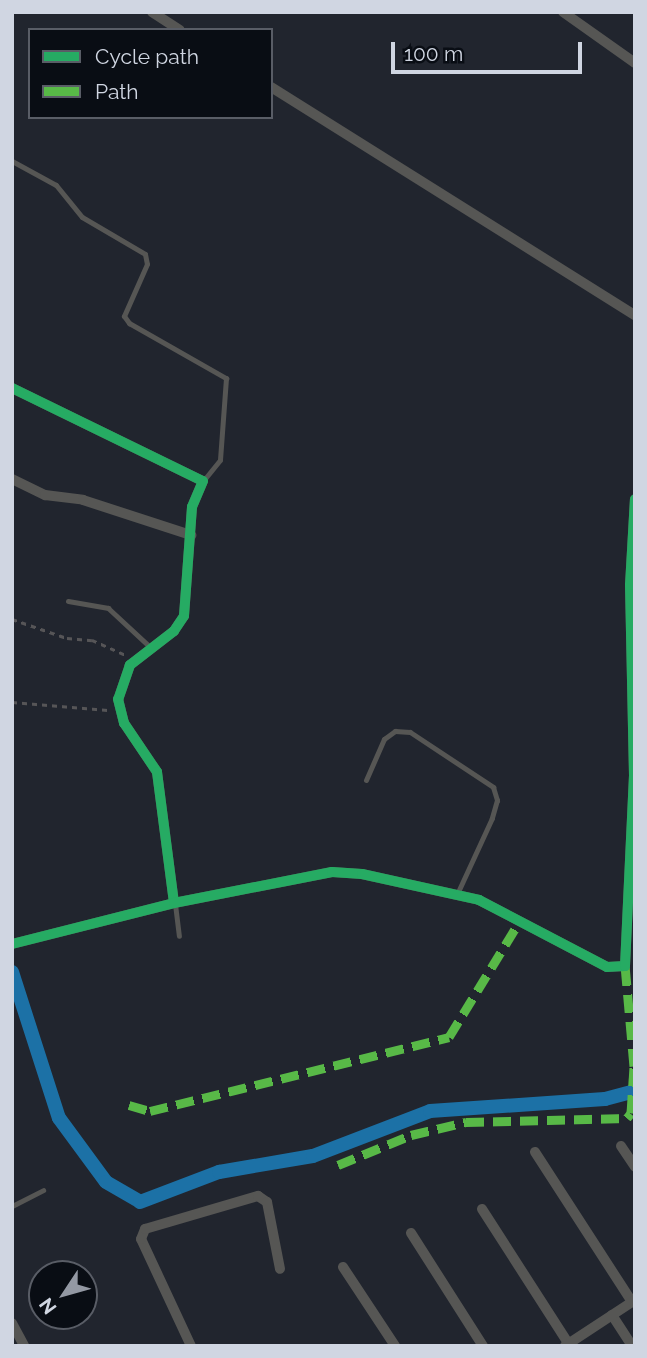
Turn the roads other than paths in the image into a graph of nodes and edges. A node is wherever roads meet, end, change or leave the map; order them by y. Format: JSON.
{"nodes":[{"id":1,"x":152,"y":12,"type":"edge"},
{"id":2,"x":563,"y":12,"type":"edge"},
{"id":3,"x":177,"y":28,"type":"edge"},
{"id":4,"x":635,"y":63,"type":"edge"},
{"id":5,"x":273,"y":88,"type":"edge"},
{"id":6,"x":12,"y":160,"type":"edge"},
{"id":7,"x":635,"y":315,"type":"edge"},
{"id":8,"x":12,"y":388,"type":"edge"},
{"id":9,"x":12,"y":479,"type":"edge"},
{"id":10,"x":203,"y":481,"type":"junction"},
{"id":11,"x":635,"y":499,"type":"edge"},
{"id":12,"x":191,"y":535,"type":"junction"},
{"id":13,"x":68,"y":601,"type":"dead end"},
{"id":14,"x":150,"y":648,"type":"junction"},
{"id":15,"x":634,"y":757,"type":"edge"},
{"id":16,"x":366,"y":780,"type":"dead end"},
{"id":17,"x":457,"y":894,"type":"junction"},
{"id":18,"x":174,"y":902,"type":"junction"},
{"id":19,"x":178,"y":936,"type":"dead end"},
{"id":20,"x":12,"y":944,"type":"edge"},
{"id":21,"x":621,"y":1146,"type":"dead end"},
{"id":22,"x":535,"y":1152,"type":"dead end"},
{"id":23,"x":635,"y":1167,"type":"edge"},
{"id":24,"x":43,"y":1190,"type":"dead end"},
{"id":25,"x":12,"y":1206,"type":"edge"},
{"id":26,"x":482,"y":1209,"type":"dead end"},
{"id":27,"x":411,"y":1233,"type":"dead end"},
{"id":28,"x":343,"y":1267,"type":"dead end"},
{"id":29,"x":280,"y":1269,"type":"dead end"},
{"id":30,"x":633,"y":1301,"type":"edge"},
{"id":31,"x":612,"y":1315,"type":"junction"},
{"id":32,"x":12,"y":1323,"type":"edge"},
{"id":33,"x":567,"y":1345,"type":"edge"},
{"id":34,"x":24,"y":1346,"type":"edge"},
{"id":35,"x":191,"y":1346,"type":"edge"},
{"id":36,"x":395,"y":1346,"type":"edge"},
{"id":37,"x":483,"y":1346,"type":"edge"},
{"id":38,"x":632,"y":1346,"type":"edge"}],
"edges":[{"from":1,"to":3,"type":"street"},
{"from":2,"to":4,"type":"street"},
{"from":5,"to":7,"type":"street"},
{"from":6,"to":10,"type":"lane"},
{"from":8,"to":10,"type":"street"},
{"from":9,"to":12,"type":"street"},
{"from":10,"to":12,"type":"street"},
{"from":11,"to":15,"type":"street"},
{"from":12,"to":14,"type":"street"},
{"from":13,"to":14,"type":"lane"},
{"from":14,"to":18,"type":"street"},
{"from":15,"to":17,"type":"street"},
{"from":16,"to":17,"type":"lane"},
{"from":17,"to":18,"type":"street"},
{"from":18,"to":19,"type":"lane"},
{"from":18,"to":20,"type":"street"},
{"from":21,"to":23,"type":"street"},
{"from":22,"to":30,"type":"street"},
{"from":24,"to":25,"type":"lane"},
{"from":26,"to":33,"type":"street"},
{"from":27,"to":37,"type":"street"},
{"from":28,"to":36,"type":"street"},
{"from":29,"to":35,"type":"street"},
{"from":30,"to":31,"type":"street"},
{"from":31,"to":33,"type":"street"},
{"from":31,"to":38,"type":"street"},
{"from":32,"to":34,"type":"street"}]}
